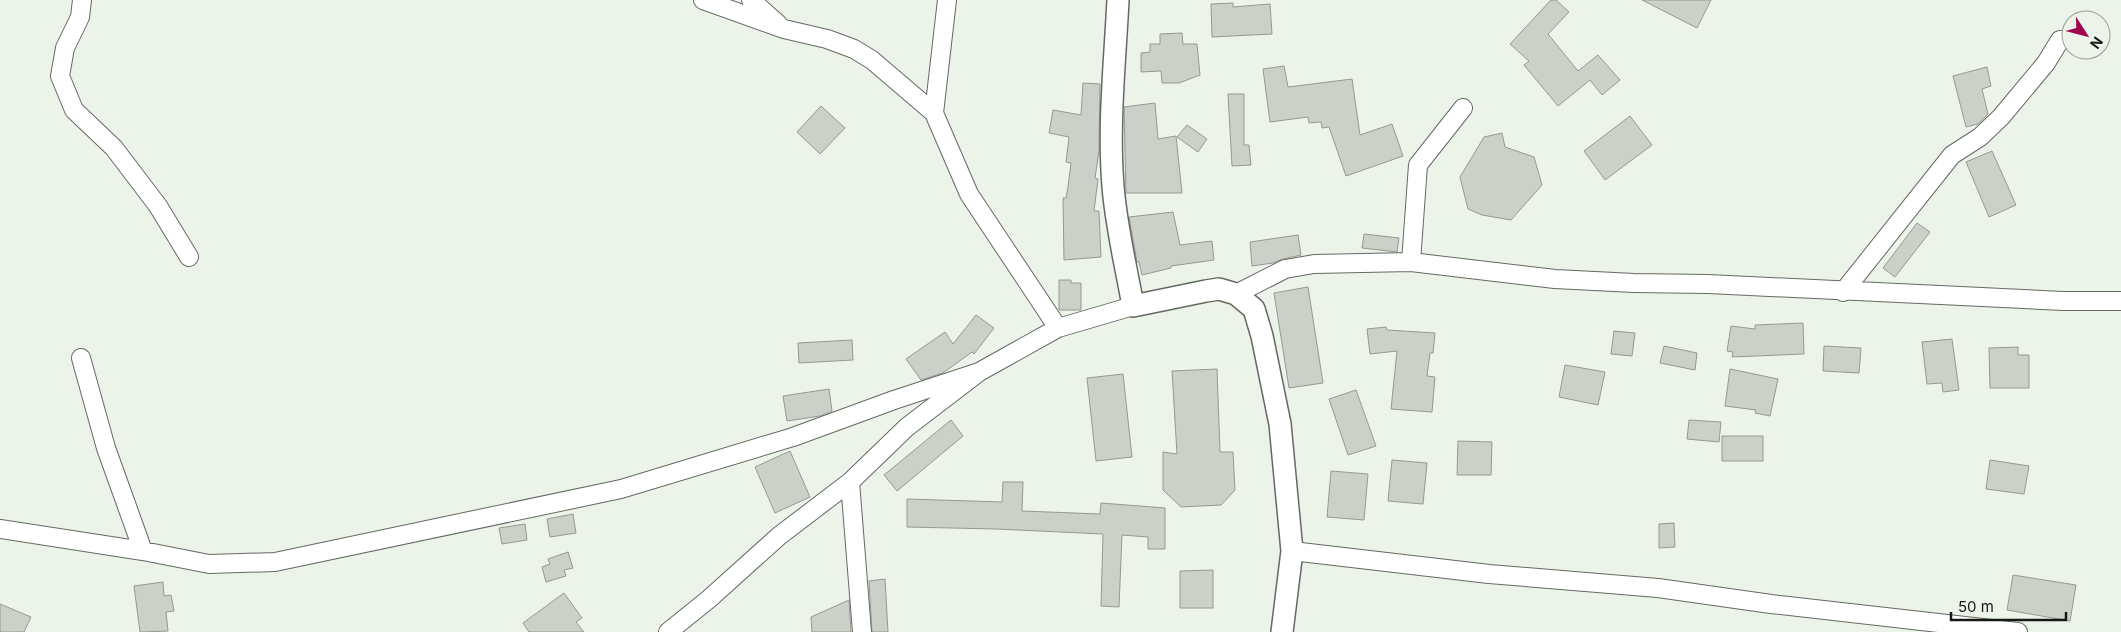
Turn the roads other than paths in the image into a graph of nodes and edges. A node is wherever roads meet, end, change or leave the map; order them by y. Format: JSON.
{"nodes":[{"id":1,"x":82,"y":0,"type":"edge"},
{"id":2,"x":703,"y":0,"type":"edge"},
{"id":3,"x":751,"y":0,"type":"edge"},
{"id":4,"x":947,"y":0,"type":"edge"},
{"id":5,"x":1118,"y":0,"type":"edge"},
{"id":6,"x":784,"y":29,"type":"junction"},
{"id":7,"x":2060,"y":40,"type":"dead end"},
{"id":8,"x":1463,"y":108,"type":"dead end"},
{"id":9,"x":934,"y":113,"type":"junction"},
{"id":10,"x":188,"y":257,"type":"dead end"},
{"id":11,"x":1411,"y":262,"type":"junction"},
{"id":12,"x":1843,"y":292,"type":"junction"},
{"id":13,"x":1236,"y":294,"type":"junction"},
{"id":14,"x":2121,"y":301,"type":"edge"},
{"id":15,"x":1132,"y":306,"type":"junction"},
{"id":16,"x":1058,"y":328,"type":"junction"},
{"id":17,"x":81,"y":358,"type":"dead end"},
{"id":18,"x":980,"y":372,"type":"junction"},
{"id":19,"x":850,"y":482,"type":"junction"},
{"id":20,"x":0,"y":529,"type":"edge"},
{"id":21,"x":144,"y":551,"type":"junction"},
{"id":22,"x":1292,"y":551,"type":"junction"},
{"id":23,"x":668,"y":632,"type":"edge"},
{"id":24,"x":862,"y":632,"type":"edge"},
{"id":25,"x":1282,"y":632,"type":"edge"},
{"id":26,"x":2018,"y":632,"type":"edge"}],
"edges":[{"from":1,"to":10,"type":"street"},
{"from":2,"to":6,"type":"street"},
{"from":3,"to":6,"type":"street"},
{"from":4,"to":9,"type":"street"},
{"from":5,"to":15,"type":"street"},
{"from":6,"to":9,"type":"street"},
{"from":7,"to":12,"type":"street"},
{"from":8,"to":11,"type":"street"},
{"from":9,"to":16,"type":"street"},
{"from":11,"to":12,"type":"street"},
{"from":11,"to":13,"type":"street"},
{"from":12,"to":14,"type":"street"},
{"from":13,"to":15,"type":"street"},
{"from":13,"to":22,"type":"street"},
{"from":15,"to":16,"type":"street"},
{"from":16,"to":18,"type":"street"},
{"from":17,"to":21,"type":"street"},
{"from":18,"to":19,"type":"street"},
{"from":18,"to":21,"type":"street"},
{"from":19,"to":23,"type":"street"},
{"from":19,"to":24,"type":"street"},
{"from":20,"to":21,"type":"street"},
{"from":22,"to":25,"type":"street"},
{"from":22,"to":26,"type":"street"}]}
